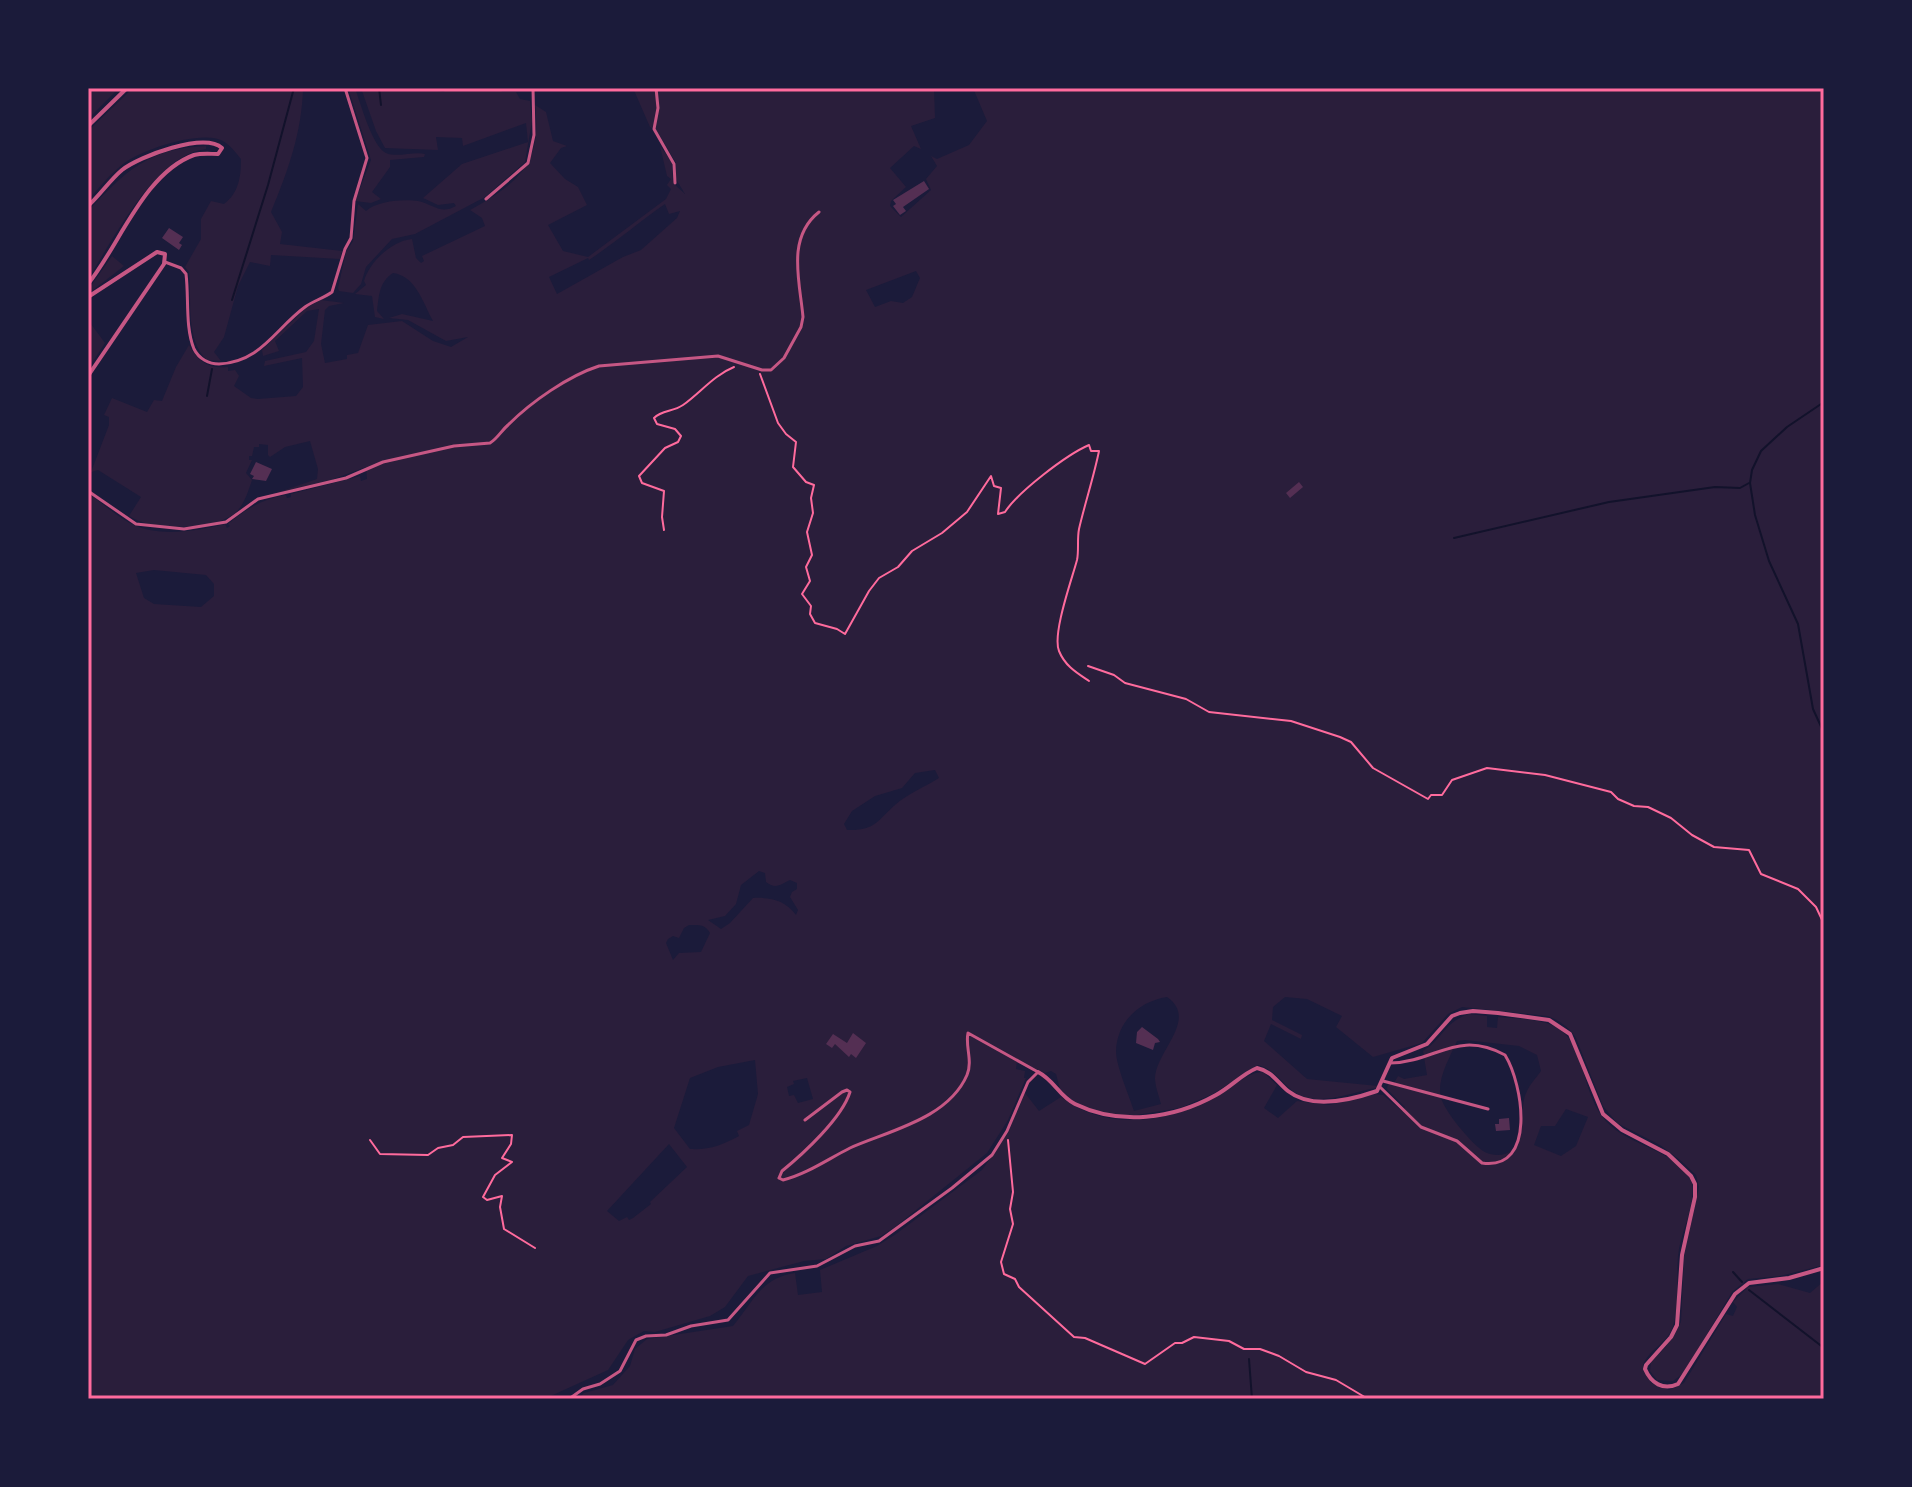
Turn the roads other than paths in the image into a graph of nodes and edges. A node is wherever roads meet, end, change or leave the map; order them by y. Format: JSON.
{"nodes":[{"id":1,"x":127,"y":88,"type":"edge"},
{"id":2,"x":345,"y":88,"type":"edge"},
{"id":3,"x":533,"y":88,"type":"edge"},
{"id":4,"x":656,"y":88,"type":"edge"},
{"id":5,"x":88,"y":126,"type":"edge"},
{"id":6,"x":675,"y":183,"type":"dead end"},
{"id":7,"x":486,"y":199,"type":"dead end"},
{"id":8,"x":88,"y":206,"type":"edge"},
{"id":9,"x":819,"y":212,"type":"dead end"},
{"id":10,"x":165,"y":262,"type":"junction"},
{"id":11,"x":88,"y":284,"type":"edge"},
{"id":12,"x":88,"y":297,"type":"edge"},
{"id":13,"x":88,"y":376,"type":"edge"},
{"id":14,"x":88,"y":491,"type":"edge"},
{"id":15,"x":1390,"y":1063,"type":"junction"},
{"id":16,"x":1038,"y":1072,"type":"junction"},
{"id":17,"x":1381,"y":1084,"type":"junction"},
{"id":18,"x":1488,"y":1109,"type":"dead end"},
{"id":19,"x":805,"y":1120,"type":"dead end"},
{"id":20,"x":1824,"y":1268,"type":"edge"},
{"id":21,"x":569,"y":1399,"type":"edge"}],
"edges":[{"from":1,"to":5,"type":"street"},
{"from":2,"to":10,"type":"street"},
{"from":3,"to":7,"type":"street"},
{"from":4,"to":6,"type":"street"},
{"from":8,"to":11,"type":"street"},
{"from":9,"to":14,"type":"street"},
{"from":10,"to":12,"type":"street"},
{"from":10,"to":13,"type":"street"},
{"from":15,"to":17,"type":"street"},
{"from":15,"to":17,"type":"street"},
{"from":15,"to":20,"type":"street"},
{"from":16,"to":17,"type":"street"},
{"from":16,"to":19,"type":"street"},
{"from":16,"to":21,"type":"street"},
{"from":17,"to":18,"type":"street"}]}
